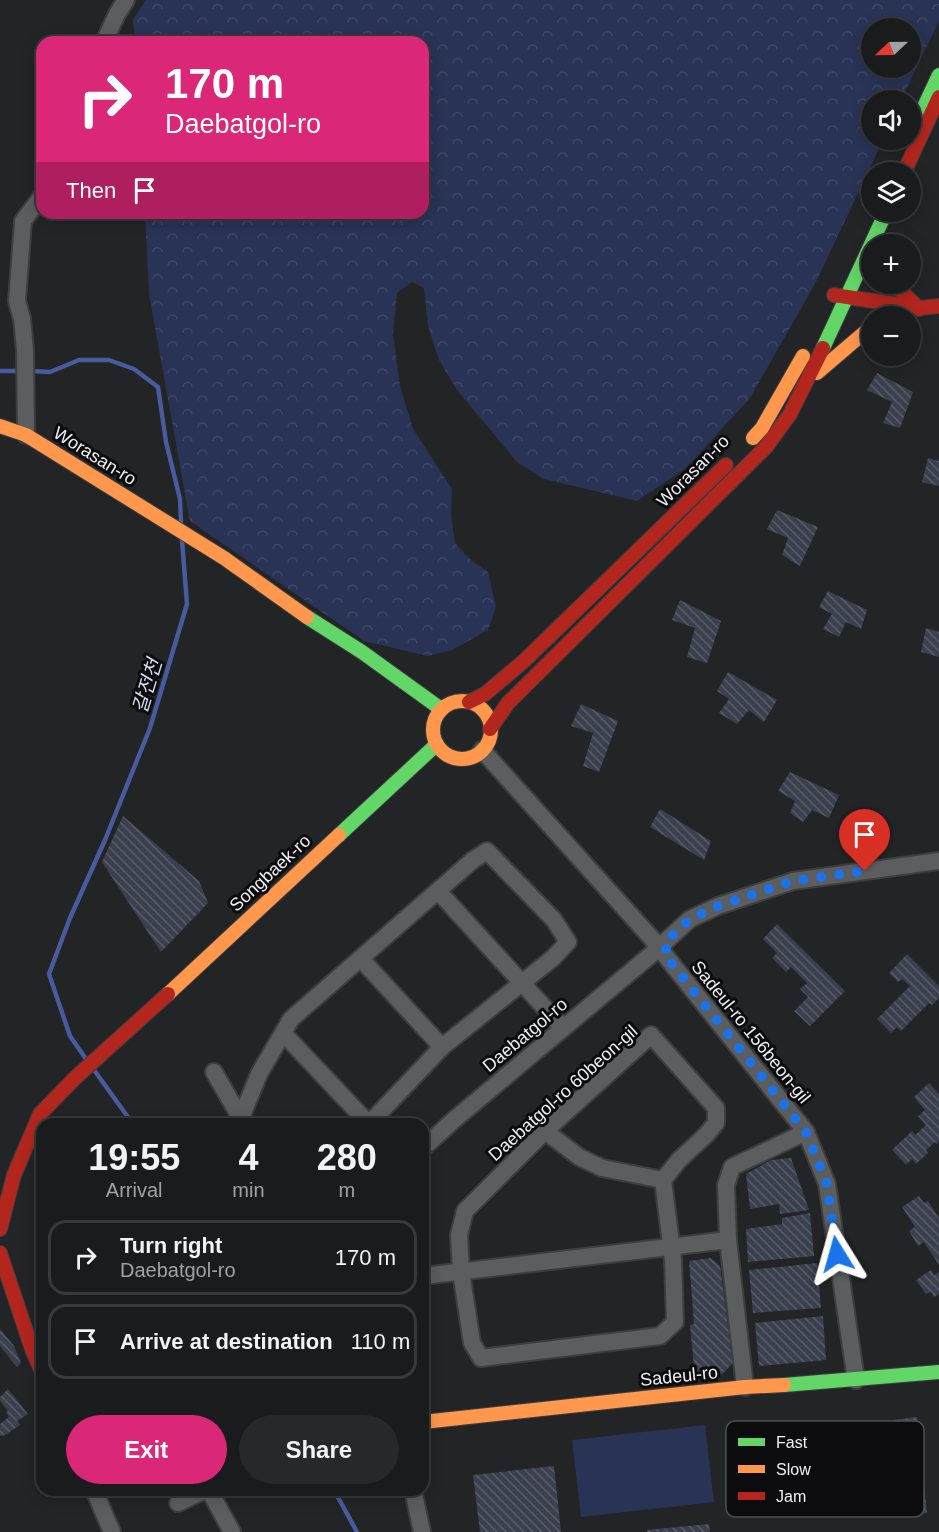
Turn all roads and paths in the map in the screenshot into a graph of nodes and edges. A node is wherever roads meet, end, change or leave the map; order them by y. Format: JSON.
{"nodes":[{"id":1,"x":126,"y":0,"type":"edge"},
{"id":2,"x":107,"y":36,"type":"edge"},
{"id":3,"x":939,"y":75,"type":"edge"},
{"id":4,"x":939,"y":97,"type":"edge"},
{"id":5,"x":921,"y":111,"type":"edge"},
{"id":6,"x":909,"y":162,"type":"edge"},
{"id":7,"x":36,"y":203,"type":"edge"},
{"id":8,"x":868,"y":222,"type":"edge"},
{"id":9,"x":881,"y":222,"type":"edge"},
{"id":10,"x":905,"y":294,"type":"edge"},
{"id":11,"x":840,"y":297,"type":"junction"},
{"id":12,"x":905,"y":306,"type":"edge"},
{"id":13,"x":918,"y":306,"type":"edge"},
{"id":14,"x":939,"y":306,"type":"edge"},
{"id":15,"x":921,"y":308,"type":"edge"},
{"id":16,"x":861,"y":335,"type":"edge"},
{"id":17,"x":804,"y":388,"type":"junction"},
{"id":18,"x":0,"y":426,"type":"edge"},
{"id":19,"x":26,"y":435,"type":"junction"},
{"id":20,"x":469,"y":702,"type":"junction"},
{"id":21,"x":441,"y":709,"type":"junction"},
{"id":22,"x":490,"y":729,"type":"junction"},
{"id":23,"x":437,"y":744,"type":"junction"},
{"id":24,"x":482,"y":750,"type":"junction"},
{"id":25,"x":939,"y":861,"type":"edge"},
{"id":26,"x":438,"y":891,"type":"junction"},
{"id":27,"x":659,"y":948,"type":"junction"},
{"id":28,"x":361,"y":959,"type":"junction"},
{"id":29,"x":522,"y":982,"type":"junction"},
{"id":30,"x":563,"y":1028,"type":"junction"},
{"id":31,"x":283,"y":1033,"type":"junction"},
{"id":32,"x":442,"y":1047,"type":"junction"},
{"id":33,"x":214,"y":1072,"type":"dead end"},
{"id":34,"x":38,"y":1118,"type":"edge"},
{"id":35,"x":240,"y":1118,"type":"edge"},
{"id":36,"x":243,"y":1118,"type":"edge"},
{"id":37,"x":363,"y":1118,"type":"edge"},
{"id":38,"x":375,"y":1118,"type":"edge"},
{"id":39,"x":36,"y":1123,"type":"edge"},
{"id":40,"x":545,"y":1131,"type":"junction"},
{"id":41,"x":806,"y":1132,"type":"junction"},
{"id":42,"x":429,"y":1142,"type":"edge"},
{"id":43,"x":663,"y":1180,"type":"junction"},
{"id":44,"x":0,"y":1229,"type":"edge"},
{"id":45,"x":728,"y":1240,"type":"junction"},
{"id":46,"x":672,"y":1247,"type":"junction"},
{"id":47,"x":0,"y":1253,"type":"edge"},
{"id":48,"x":461,"y":1272,"type":"junction"},
{"id":49,"x":429,"y":1275,"type":"edge"},
{"id":50,"x":36,"y":1358,"type":"edge"},
{"id":51,"x":939,"y":1372,"type":"edge"},
{"id":52,"x":856,"y":1380,"type":"junction"},
{"id":53,"x":745,"y":1387,"type":"junction"},
{"id":54,"x":429,"y":1421,"type":"edge"},
{"id":55,"x":97,"y":1496,"type":"edge"},
{"id":56,"x":194,"y":1496,"type":"edge"},
{"id":57,"x":211,"y":1496,"type":"edge"},
{"id":58,"x":414,"y":1496,"type":"edge"},
{"id":59,"x":178,"y":1503,"type":"dead end"},
{"id":60,"x":112,"y":1532,"type":"edge"},
{"id":61,"x":232,"y":1532,"type":"edge"},
{"id":62,"x":422,"y":1532,"type":"edge"}],
"edges":[{"from":1,"to":2,"type":"street"},
{"from":3,"to":5,"type":"main road"},
{"from":4,"to":6,"type":"main road"},
{"from":7,"to":19,"type":"street","name":"Worasan-ro"},
{"from":8,"to":11,"type":"main road","name":"Worasan-ro"},
{"from":9,"to":11,"type":"main road"},
{"from":10,"to":13,"type":"main road"},
{"from":11,"to":12,"type":"main road"},
{"from":11,"to":17,"type":"main road"},
{"from":11,"to":20,"type":"main road","name":"Worasan-ro"},
{"from":14,"to":15,"type":"main road"},
{"from":16,"to":17,"type":"main road"},
{"from":17,"to":22,"type":"main road"},
{"from":18,"to":19,"type":"main road","name":"Worasan-ro"},
{"from":19,"to":21,"type":"main road","name":"Worasan-ro"},
{"from":20,"to":21,"type":"main road"},
{"from":20,"to":22,"type":"main road"},
{"from":21,"to":23,"type":"main road"},
{"from":22,"to":24,"type":"main road"},
{"from":23,"to":24,"type":"main road"},
{"from":23,"to":34,"type":"main road","name":"Songbaek-ro"},
{"from":24,"to":27,"type":"street","name":"Sadeul-ro 156beon-gil"},
{"from":25,"to":27,"type":"street","name":"Daebatgol-ro"},
{"from":26,"to":28,"type":"street"},
{"from":26,"to":29,"type":"street"},
{"from":26,"to":29,"type":"street"},
{"from":27,"to":30,"type":"street","name":"Daebatgol-ro"},
{"from":27,"to":41,"type":"street","name":"Sadeul-ro 156beon-gil"},
{"from":28,"to":31,"type":"street"},
{"from":28,"to":32,"type":"street"},
{"from":29,"to":30,"type":"street"},
{"from":29,"to":32,"type":"street"},
{"from":30,"to":42,"type":"street","name":"Daebatgol-ro"},
{"from":31,"to":36,"type":"street"},
{"from":31,"to":37,"type":"street"},
{"from":32,"to":38,"type":"street"},
{"from":33,"to":35,"type":"street"},
{"from":39,"to":44,"type":"main road","name":"Songbaek-ro"},
{"from":40,"to":43,"type":"street"},
{"from":40,"to":43,"type":"street","name":"Daebatgol-ro 60beon-gil"},
{"from":40,"to":48,"type":"street","name":"Daebatgol-ro 60beon-gil"},
{"from":41,"to":45,"type":"street"},
{"from":41,"to":52,"type":"street","name":"Sadeul-ro 156beon-gil"},
{"from":43,"to":46,"type":"street","name":"Daebatgol-ro 60beon-gil"},
{"from":45,"to":46,"type":"street"},
{"from":45,"to":53,"type":"street"},
{"from":46,"to":48,"type":"street"},
{"from":46,"to":48,"type":"street","name":"Daebatgol-ro 60beon-gil"},
{"from":47,"to":50,"type":"main road"},
{"from":48,"to":49,"type":"street"},
{"from":51,"to":52,"type":"main road","name":"Sadeul-ro"},
{"from":52,"to":53,"type":"main road","name":"Sadeul-ro"},
{"from":53,"to":54,"type":"main road","name":"Sadeul-ro"},
{"from":55,"to":60,"type":"street"},
{"from":56,"to":59,"type":"street"},
{"from":57,"to":61,"type":"street"},
{"from":58,"to":62,"type":"street"}]}
